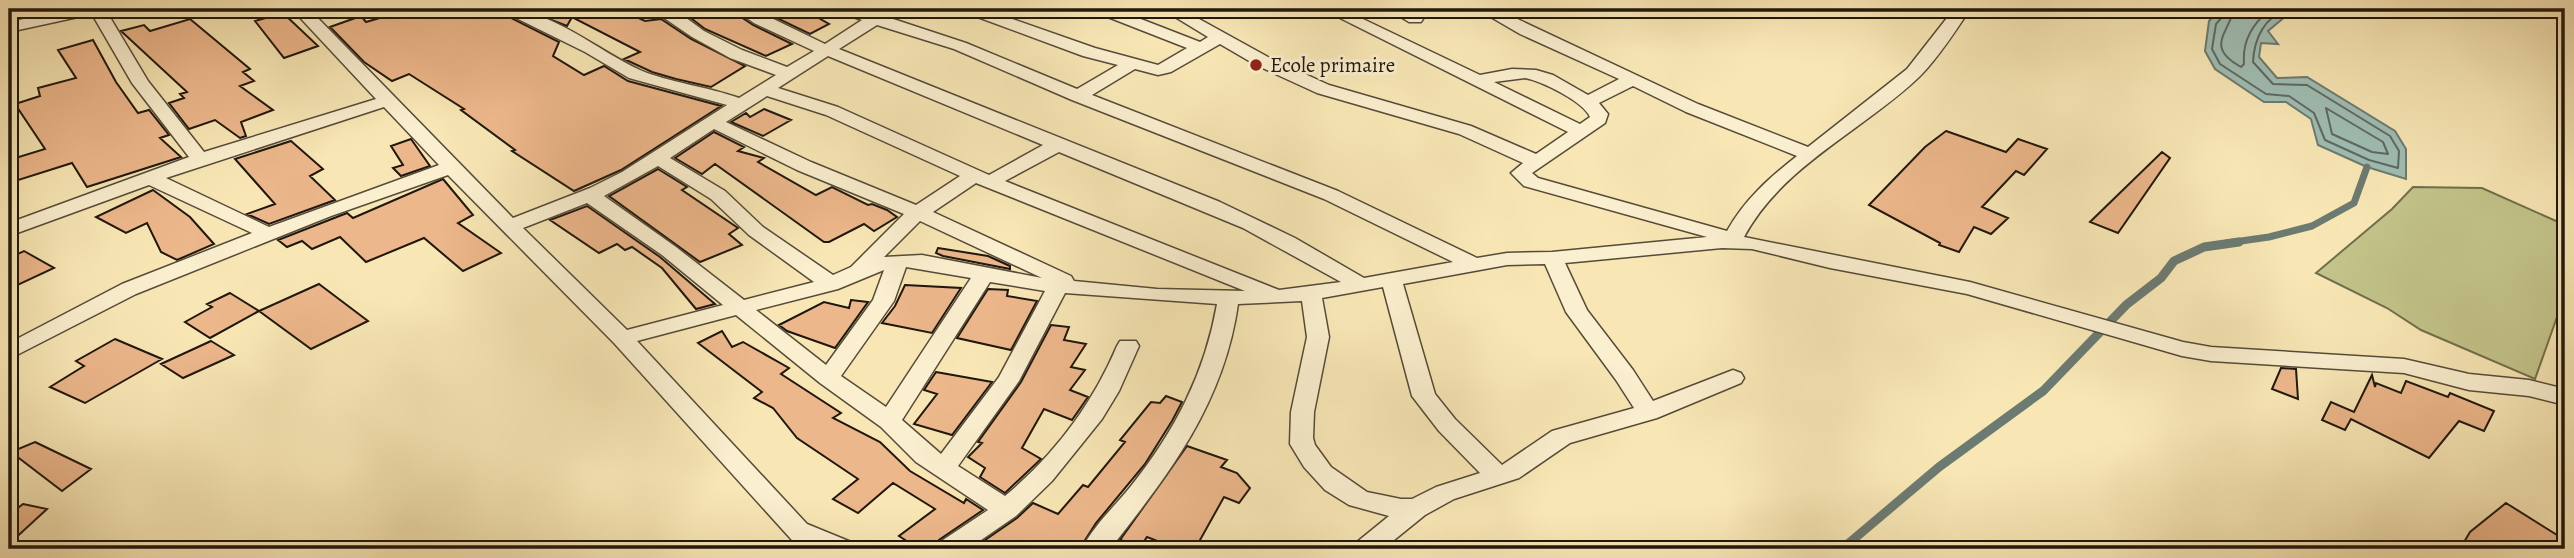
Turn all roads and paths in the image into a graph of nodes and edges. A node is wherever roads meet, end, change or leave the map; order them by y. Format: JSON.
{"nodes":[{"id":1,"x":96,"y":9,"type":"edge"},
{"id":2,"x":300,"y":9,"type":"edge"},
{"id":3,"x":510,"y":9,"type":"edge"},
{"id":4,"x":659,"y":9,"type":"edge"},
{"id":5,"x":743,"y":9,"type":"edge"},
{"id":6,"x":845,"y":9,"type":"edge"},
{"id":7,"x":970,"y":9,"type":"edge"},
{"id":8,"x":1101,"y":9,"type":"edge"},
{"id":9,"x":1170,"y":9,"type":"edge"},
{"id":10,"x":1330,"y":9,"type":"edge"},
{"id":11,"x":1396,"y":9,"type":"edge"},
{"id":12,"x":1485,"y":9,"type":"edge"},
{"id":13,"x":1958,"y":10,"type":"edge"},
{"id":14,"x":883,"y":14,"type":"edge"},
{"id":15,"x":1415,"y":19,"type":"dead end"},
{"id":16,"x":9,"y":27,"type":"edge"},
{"id":17,"x":1220,"y":37,"type":"junction"},
{"id":18,"x":1201,"y":48,"type":"junction"},
{"id":19,"x":825,"y":51,"type":"junction"},
{"id":20,"x":1131,"y":64,"type":"junction"},
{"id":21,"x":789,"y":74,"type":"junction"},
{"id":22,"x":1632,"y":80,"type":"junction"},
{"id":23,"x":1477,"y":81,"type":"junction"},
{"id":24,"x":767,"y":90,"type":"junction"},
{"id":25,"x":1078,"y":96,"type":"junction"},
{"id":26,"x":387,"y":101,"type":"junction"},
{"id":27,"x":1589,"y":103,"type":"junction"},
{"id":28,"x":743,"y":105,"type":"junction"},
{"id":29,"x":715,"y":123,"type":"junction"},
{"id":30,"x":1581,"y":131,"type":"junction"},
{"id":31,"x":1057,"y":145,"type":"junction"},
{"id":32,"x":1809,"y":154,"type":"junction"},
{"id":33,"x":659,"y":158,"type":"junction"},
{"id":34,"x":200,"y":159,"type":"junction"},
{"id":35,"x":1537,"y":162,"type":"junction"},
{"id":36,"x":451,"y":167,"type":"junction"},
{"id":37,"x":148,"y":177,"type":"junction"},
{"id":38,"x":982,"y":178,"type":"junction"},
{"id":39,"x":589,"y":195,"type":"junction"},
{"id":40,"x":916,"y":214,"type":"junction"},
{"id":41,"x":510,"y":226,"type":"junction"},
{"id":42,"x":9,"y":230,"type":"edge"},
{"id":43,"x":269,"y":234,"type":"junction"},
{"id":44,"x":1743,"y":240,"type":"junction"},
{"id":45,"x":1552,"y":258,"type":"junction"},
{"id":46,"x":898,"y":261,"type":"junction"},
{"id":47,"x":1471,"y":263,"type":"junction"},
{"id":48,"x":857,"y":271,"type":"junction"},
{"id":49,"x":984,"y":274,"type":"junction"},
{"id":50,"x":1391,"y":279,"type":"junction"},
{"id":51,"x":831,"y":284,"type":"junction"},
{"id":52,"x":1359,"y":285,"type":"junction"},
{"id":53,"x":1059,"y":286,"type":"junction"},
{"id":54,"x":1083,"y":289,"type":"junction"},
{"id":55,"x":1311,"y":294,"type":"junction"},
{"id":56,"x":1229,"y":296,"type":"junction"},
{"id":57,"x":1281,"y":297,"type":"junction"},
{"id":58,"x":737,"y":308,"type":"junction"},
{"id":59,"x":622,"y":338,"type":"junction"},
{"id":60,"x":1128,"y":346,"type":"dead end"},
{"id":61,"x":9,"y":352,"type":"edge"},
{"id":62,"x":828,"y":378,"type":"junction"},
{"id":63,"x":1733,"y":378,"type":"dead end"},
{"id":64,"x":2565,"y":397,"type":"edge"},
{"id":65,"x":1648,"y":412,"type":"junction"},
{"id":66,"x":890,"y":421,"type":"junction"},
{"id":67,"x":944,"y":467,"type":"junction"},
{"id":68,"x":1499,"y":477,"type":"junction"},
{"id":69,"x":1416,"y":508,"type":"junction"},
{"id":70,"x":1006,"y":509,"type":"junction"},
{"id":71,"x":795,"y":528,"type":"junction"},
{"id":72,"x":815,"y":549,"type":"edge"},
{"id":73,"x":842,"y":549,"type":"edge"},
{"id":74,"x":949,"y":549,"type":"edge"},
{"id":75,"x":1096,"y":549,"type":"edge"},
{"id":76,"x":1366,"y":549,"type":"edge"}],
"edges":[{"from":1,"to":16,"type":"street"},
{"from":1,"to":34,"type":"street"},
{"from":2,"to":26,"type":"street"},
{"from":3,"to":28,"type":"street"},
{"from":4,"to":21,"type":"street"},
{"from":5,"to":19,"type":"street"},
{"from":6,"to":14,"type":"street"},
{"from":7,"to":20,"type":"street"},
{"from":8,"to":18,"type":"street"},
{"from":9,"to":17,"type":"street"},
{"from":10,"to":23,"type":"street"},
{"from":11,"to":15,"type":"street"},
{"from":12,"to":22,"type":"street"},
{"from":13,"to":32,"type":"street"},
{"from":14,"to":19,"type":"street"},
{"from":14,"to":25,"type":"street"},
{"from":17,"to":18,"type":"street"},
{"from":17,"to":35,"type":"street"},
{"from":18,"to":20,"type":"street"},
{"from":19,"to":21,"type":"street"},
{"from":19,"to":31,"type":"street"},
{"from":20,"to":25,"type":"street"},
{"from":21,"to":24,"type":"street"},
{"from":22,"to":27,"type":"street"},
{"from":22,"to":32,"type":"street"},
{"from":23,"to":27,"type":"street"},
{"from":23,"to":30,"type":"street"},
{"from":24,"to":28,"type":"street"},
{"from":24,"to":38,"type":"street"},
{"from":25,"to":47,"type":"street"},
{"from":26,"to":34,"type":"street"},
{"from":26,"to":36,"type":"street"},
{"from":27,"to":30,"type":"street"},
{"from":28,"to":29,"type":"street"},
{"from":29,"to":33,"type":"street"},
{"from":29,"to":40,"type":"street"},
{"from":30,"to":35,"type":"street"},
{"from":31,"to":38,"type":"street"},
{"from":31,"to":52,"type":"street"},
{"from":32,"to":44,"type":"street"},
{"from":33,"to":39,"type":"street"},
{"from":33,"to":51,"type":"street"},
{"from":34,"to":37,"type":"street"},
{"from":35,"to":44,"type":"street"},
{"from":36,"to":41,"type":"street"},
{"from":36,"to":43,"type":"street"},
{"from":37,"to":42,"type":"street"},
{"from":37,"to":43,"type":"street"},
{"from":38,"to":40,"type":"street"},
{"from":38,"to":57,"type":"street"},
{"from":39,"to":41,"type":"street"},
{"from":39,"to":58,"type":"street"},
{"from":40,"to":48,"type":"street"},
{"from":40,"to":54,"type":"street"},
{"from":41,"to":59,"type":"street"},
{"from":43,"to":61,"type":"street"},
{"from":44,"to":45,"type":"street"},
{"from":44,"to":64,"type":"street"},
{"from":45,"to":47,"type":"street"},
{"from":45,"to":65,"type":"street"},
{"from":46,"to":48,"type":"street"},
{"from":46,"to":49,"type":"street"},
{"from":46,"to":62,"type":"street"},
{"from":47,"to":50,"type":"street"},
{"from":48,"to":51,"type":"street"},
{"from":49,"to":53,"type":"street"},
{"from":49,"to":66,"type":"street"},
{"from":50,"to":52,"type":"street"},
{"from":50,"to":68,"type":"street"},
{"from":51,"to":58,"type":"street"},
{"from":52,"to":55,"type":"street"},
{"from":53,"to":54,"type":"street"},
{"from":53,"to":67,"type":"street"},
{"from":54,"to":56,"type":"street"},
{"from":55,"to":57,"type":"street"},
{"from":55,"to":69,"type":"street"},
{"from":56,"to":57,"type":"street"},
{"from":56,"to":75,"type":"street"},
{"from":58,"to":59,"type":"street"},
{"from":58,"to":62,"type":"street"},
{"from":59,"to":71,"type":"street"},
{"from":60,"to":70,"type":"street"},
{"from":62,"to":66,"type":"street"},
{"from":63,"to":65,"type":"street"},
{"from":65,"to":68,"type":"street"},
{"from":66,"to":67,"type":"street"},
{"from":67,"to":70,"type":"street"},
{"from":68,"to":69,"type":"street"},
{"from":69,"to":76,"type":"street"},
{"from":70,"to":74,"type":"street"},
{"from":71,"to":72,"type":"street"},
{"from":71,"to":73,"type":"street"}]}
